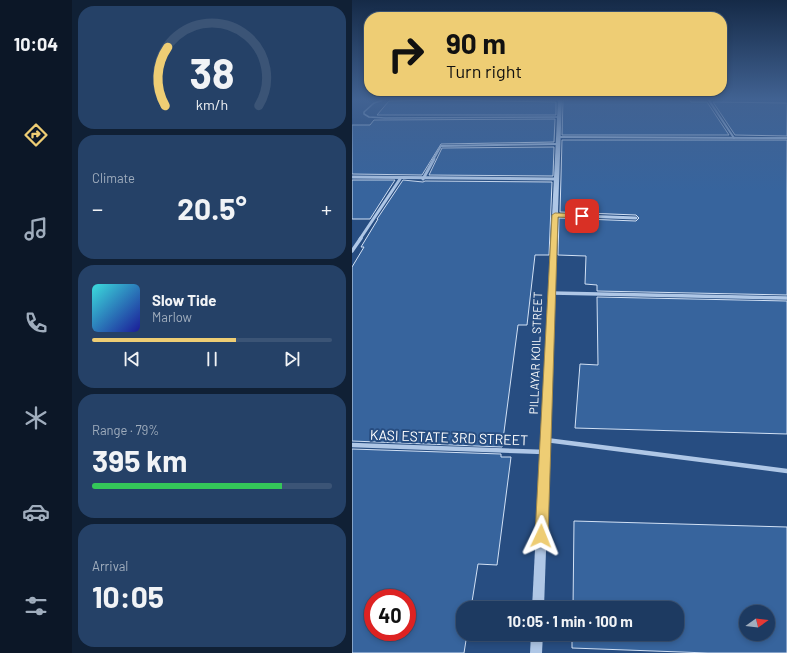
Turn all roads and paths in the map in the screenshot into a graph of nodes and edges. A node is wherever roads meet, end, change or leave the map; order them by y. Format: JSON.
{"nodes":[{"id":1,"x":559,"y":129,"type":"edge"},
{"id":2,"x":728,"y":129,"type":"edge"},
{"id":3,"x":734,"y":138,"type":"junction"},
{"id":4,"x":787,"y":138,"type":"edge"},
{"id":5,"x":558,"y":141,"type":"junction"},
{"id":6,"x":352,"y":177,"type":"edge"},
{"id":7,"x":400,"y":179,"type":"junction"},
{"id":8,"x":423,"y":179,"type":"junction"},
{"id":9,"x":556,"y":179,"type":"junction"},
{"id":10,"x":555,"y":215,"type":"junction"},
{"id":11,"x":636,"y":218,"type":"dead end"},
{"id":12,"x":352,"y":251,"type":"edge"},
{"id":13,"x":552,"y":293,"type":"junction"},
{"id":14,"x":787,"y":298,"type":"edge"},
{"id":15,"x":546,"y":440,"type":"junction"},
{"id":16,"x":352,"y":445,"type":"edge"},
{"id":17,"x":545,"y":452,"type":"junction"},
{"id":18,"x":787,"y":471,"type":"edge"},
{"id":19,"x":538,"y":601,"type":"edge"},
{"id":20,"x":537,"y":641,"type":"edge"},
{"id":21,"x":536,"y":653,"type":"edge"}],
"edges":[{"from":1,"to":5,"type":"street","name":"PILLAYAR KOIL STREET"},
{"from":2,"to":3,"type":"street"},
{"from":3,"to":4,"type":"street"},
{"from":3,"to":5,"type":"street"},
{"from":5,"to":8,"type":"street"},
{"from":5,"to":9,"type":"street","name":"PILLAYAR KOIL STREET"},
{"from":6,"to":7,"type":"street"},
{"from":7,"to":8,"type":"street"},
{"from":7,"to":12,"type":"street"},
{"from":8,"to":9,"type":"street"},
{"from":9,"to":10,"type":"street","name":"PILLAYAR KOIL STREET"},
{"from":10,"to":11,"type":"street"},
{"from":10,"to":13,"type":"street","name":"PILLAYAR KOIL STREET"},
{"from":13,"to":14,"type":"street"},
{"from":13,"to":15,"type":"street","name":"PILLAYAR KOIL STREET"},
{"from":15,"to":17,"type":"street","name":"PILLAYAR KOIL STREET"},
{"from":15,"to":18,"type":"street"},
{"from":16,"to":17,"type":"street","name":"KASI ESTATE 3RD STREET"},
{"from":17,"to":19,"type":"street","name":"PILLAYAR KOIL STREET"},
{"from":20,"to":21,"type":"street"}]}
